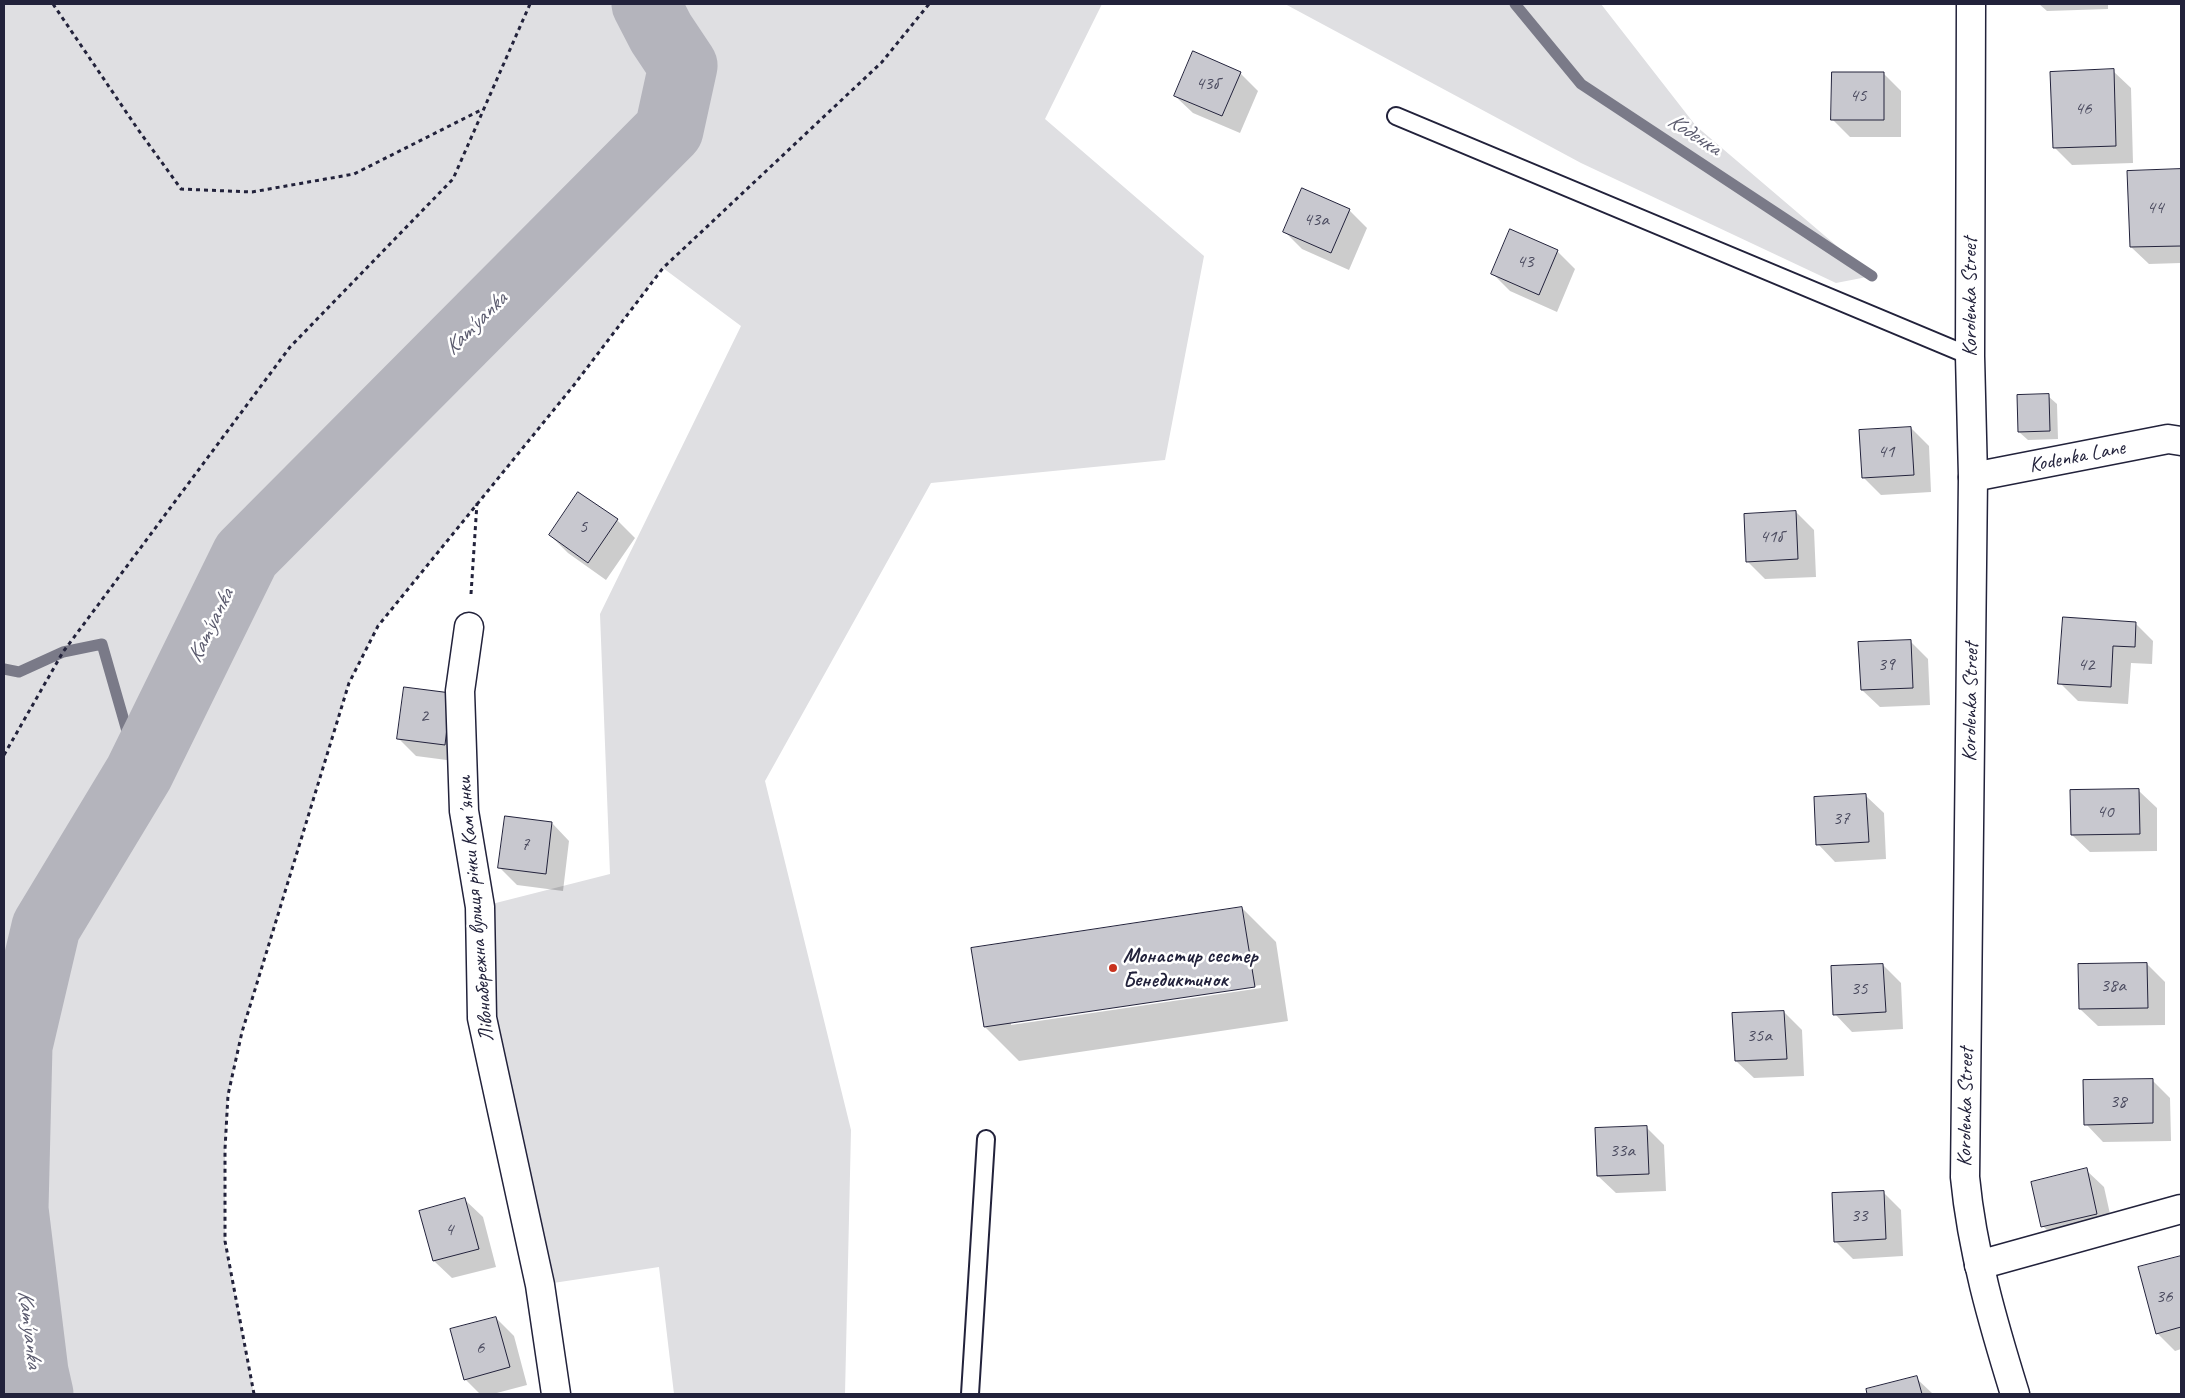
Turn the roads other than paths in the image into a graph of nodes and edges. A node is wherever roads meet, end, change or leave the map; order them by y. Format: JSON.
{"nodes":[{"id":1,"x":1971,"y":4,"type":"edge"},
{"id":2,"x":1396,"y":116,"type":"dead end"},
{"id":3,"x":1970,"y":356,"type":"junction"},
{"id":4,"x":2181,"y":441,"type":"edge"},
{"id":5,"x":1973,"y":478,"type":"junction"},
{"id":6,"x":469,"y":627,"type":"road end"},
{"id":7,"x":986,"y":1138,"type":"dead end"},
{"id":8,"x":2181,"y":1209,"type":"edge"},
{"id":9,"x":1979,"y":1266,"type":"junction"},
{"id":10,"x":556,"y":1394,"type":"edge"},
{"id":11,"x":970,"y":1394,"type":"edge"},
{"id":12,"x":2015,"y":1394,"type":"edge"}],
"edges":[{"from":1,"to":3,"type":"street","name":"Korolenka Street"},
{"from":2,"to":3,"type":"lane"},
{"from":3,"to":5,"type":"street","name":"Korolenka Street"},
{"from":4,"to":5,"type":"street","name":"Kodenka Lane"},
{"from":5,"to":9,"type":"street","name":"Korolenka Street"},
{"from":6,"to":10,"type":"street","name":"Лівонабережна вулиця річки Камʼянки"},
{"from":7,"to":11,"type":"lane"},
{"from":8,"to":9,"type":"street"},
{"from":9,"to":12,"type":"street","name":"Korolenka Street"}]}
